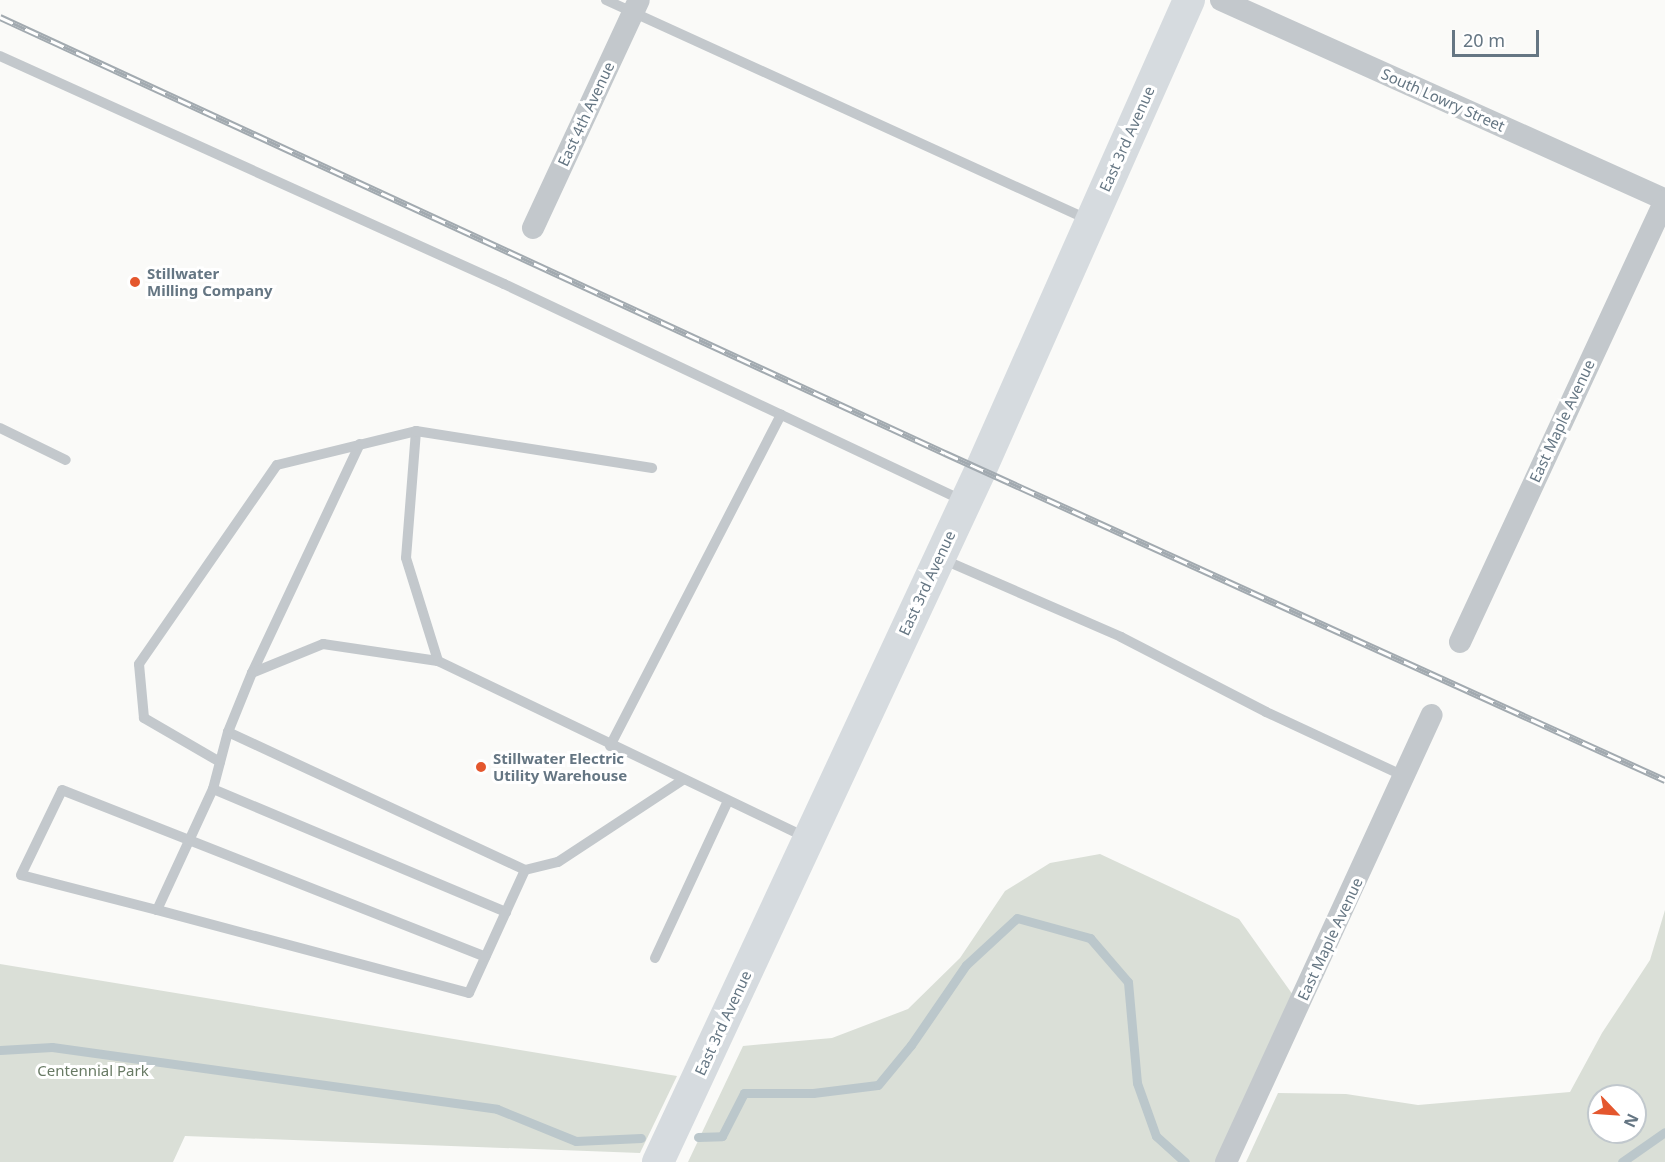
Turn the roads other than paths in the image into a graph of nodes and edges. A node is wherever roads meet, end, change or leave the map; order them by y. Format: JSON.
{"nodes":[{"id":1,"x":606,"y":0,"type":"edge"},
{"id":2,"x":1189,"y":0,"type":"edge"},
{"id":3,"x":1221,"y":0,"type":"edge"},
{"id":4,"x":637,"y":6,"type":"edge"},
{"id":5,"x":0,"y":56,"type":"edge"},
{"id":6,"x":1665,"y":200,"type":"edge"},
{"id":7,"x":1090,"y":220,"type":"junction"},
{"id":8,"x":533,"y":228,"type":"dead end"},
{"id":9,"x":781,"y":414,"type":"junction"},
{"id":10,"x":0,"y":428,"type":"edge"},
{"id":11,"x":416,"y":431,"type":"junction"},
{"id":12,"x":360,"y":444,"type":"junction"},
{"id":13,"x":66,"y":460,"type":"dead end"},
{"id":14,"x":652,"y":468,"type":"dead end"},
{"id":15,"x":964,"y":501,"type":"junction"},
{"id":16,"x":939,"y":558,"type":"junction"},
{"id":17,"x":1460,"y":642,"type":"dead end"},
{"id":18,"x":438,"y":662,"type":"junction"},
{"id":19,"x":252,"y":673,"type":"junction"},
{"id":20,"x":1432,"y":715,"type":"dead end"},
{"id":21,"x":228,"y":732,"type":"junction"},
{"id":22,"x":610,"y":746,"type":"junction"},
{"id":23,"x":220,"y":762,"type":"junction"},
{"id":24,"x":1404,"y":776,"type":"junction"},
{"id":25,"x":683,"y":780,"type":"junction"},
{"id":26,"x":213,"y":789,"type":"junction"},
{"id":27,"x":728,"y":801,"type":"junction"},
{"id":28,"x":809,"y":838,"type":"junction"},
{"id":29,"x":189,"y":841,"type":"junction"},
{"id":30,"x":525,"y":870,"type":"junction"},
{"id":31,"x":157,"y":910,"type":"junction"},
{"id":32,"x":506,"y":912,"type":"junction"},
{"id":33,"x":485,"y":957,"type":"junction"},
{"id":34,"x":655,"y":958,"type":"dead end"},
{"id":35,"x":658,"y":1162,"type":"edge"},
{"id":36,"x":1226,"y":1162,"type":"edge"}],
"edges":[{"from":1,"to":4,"type":"lane"},
{"from":2,"to":7,"type":"street","name":"East 3rd Avenue"},
{"from":3,"to":6,"type":"street","name":"South Lowry Street"},
{"from":4,"to":7,"type":"lane"},
{"from":4,"to":8,"type":"street","name":"East 4th Avenue"},
{"from":5,"to":9,"type":"lane"},
{"from":6,"to":17,"type":"street","name":"East Maple Avenue"},
{"from":7,"to":15,"type":"street","name":"East 3rd Avenue"},
{"from":9,"to":15,"type":"lane"},
{"from":9,"to":22,"type":"lane"},
{"from":10,"to":13,"type":"lane"},
{"from":11,"to":12,"type":"lane"},
{"from":11,"to":14,"type":"lane"},
{"from":11,"to":18,"type":"lane"},
{"from":12,"to":19,"type":"lane"},
{"from":12,"to":23,"type":"lane"},
{"from":15,"to":16,"type":"street","name":"East 3rd Avenue"},
{"from":16,"to":24,"type":"lane"},
{"from":16,"to":28,"type":"street","name":"East 3rd Avenue"},
{"from":18,"to":19,"type":"lane"},
{"from":18,"to":22,"type":"lane"},
{"from":19,"to":21,"type":"lane"},
{"from":20,"to":24,"type":"street","name":"East Maple Avenue"},
{"from":21,"to":23,"type":"lane"},
{"from":21,"to":30,"type":"lane"},
{"from":22,"to":25,"type":"lane"},
{"from":23,"to":26,"type":"lane"},
{"from":24,"to":36,"type":"street","name":"East Maple Avenue"},
{"from":25,"to":27,"type":"lane"},
{"from":25,"to":30,"type":"lane"},
{"from":26,"to":29,"type":"lane"},
{"from":26,"to":32,"type":"lane"},
{"from":27,"to":28,"type":"lane"},
{"from":27,"to":34,"type":"lane"},
{"from":28,"to":35,"type":"street","name":"East 3rd Avenue"},
{"from":29,"to":31,"type":"lane"},
{"from":29,"to":31,"type":"lane"},
{"from":29,"to":33,"type":"lane"},
{"from":30,"to":32,"type":"lane"},
{"from":31,"to":33,"type":"lane"},
{"from":32,"to":33,"type":"lane"}]}
